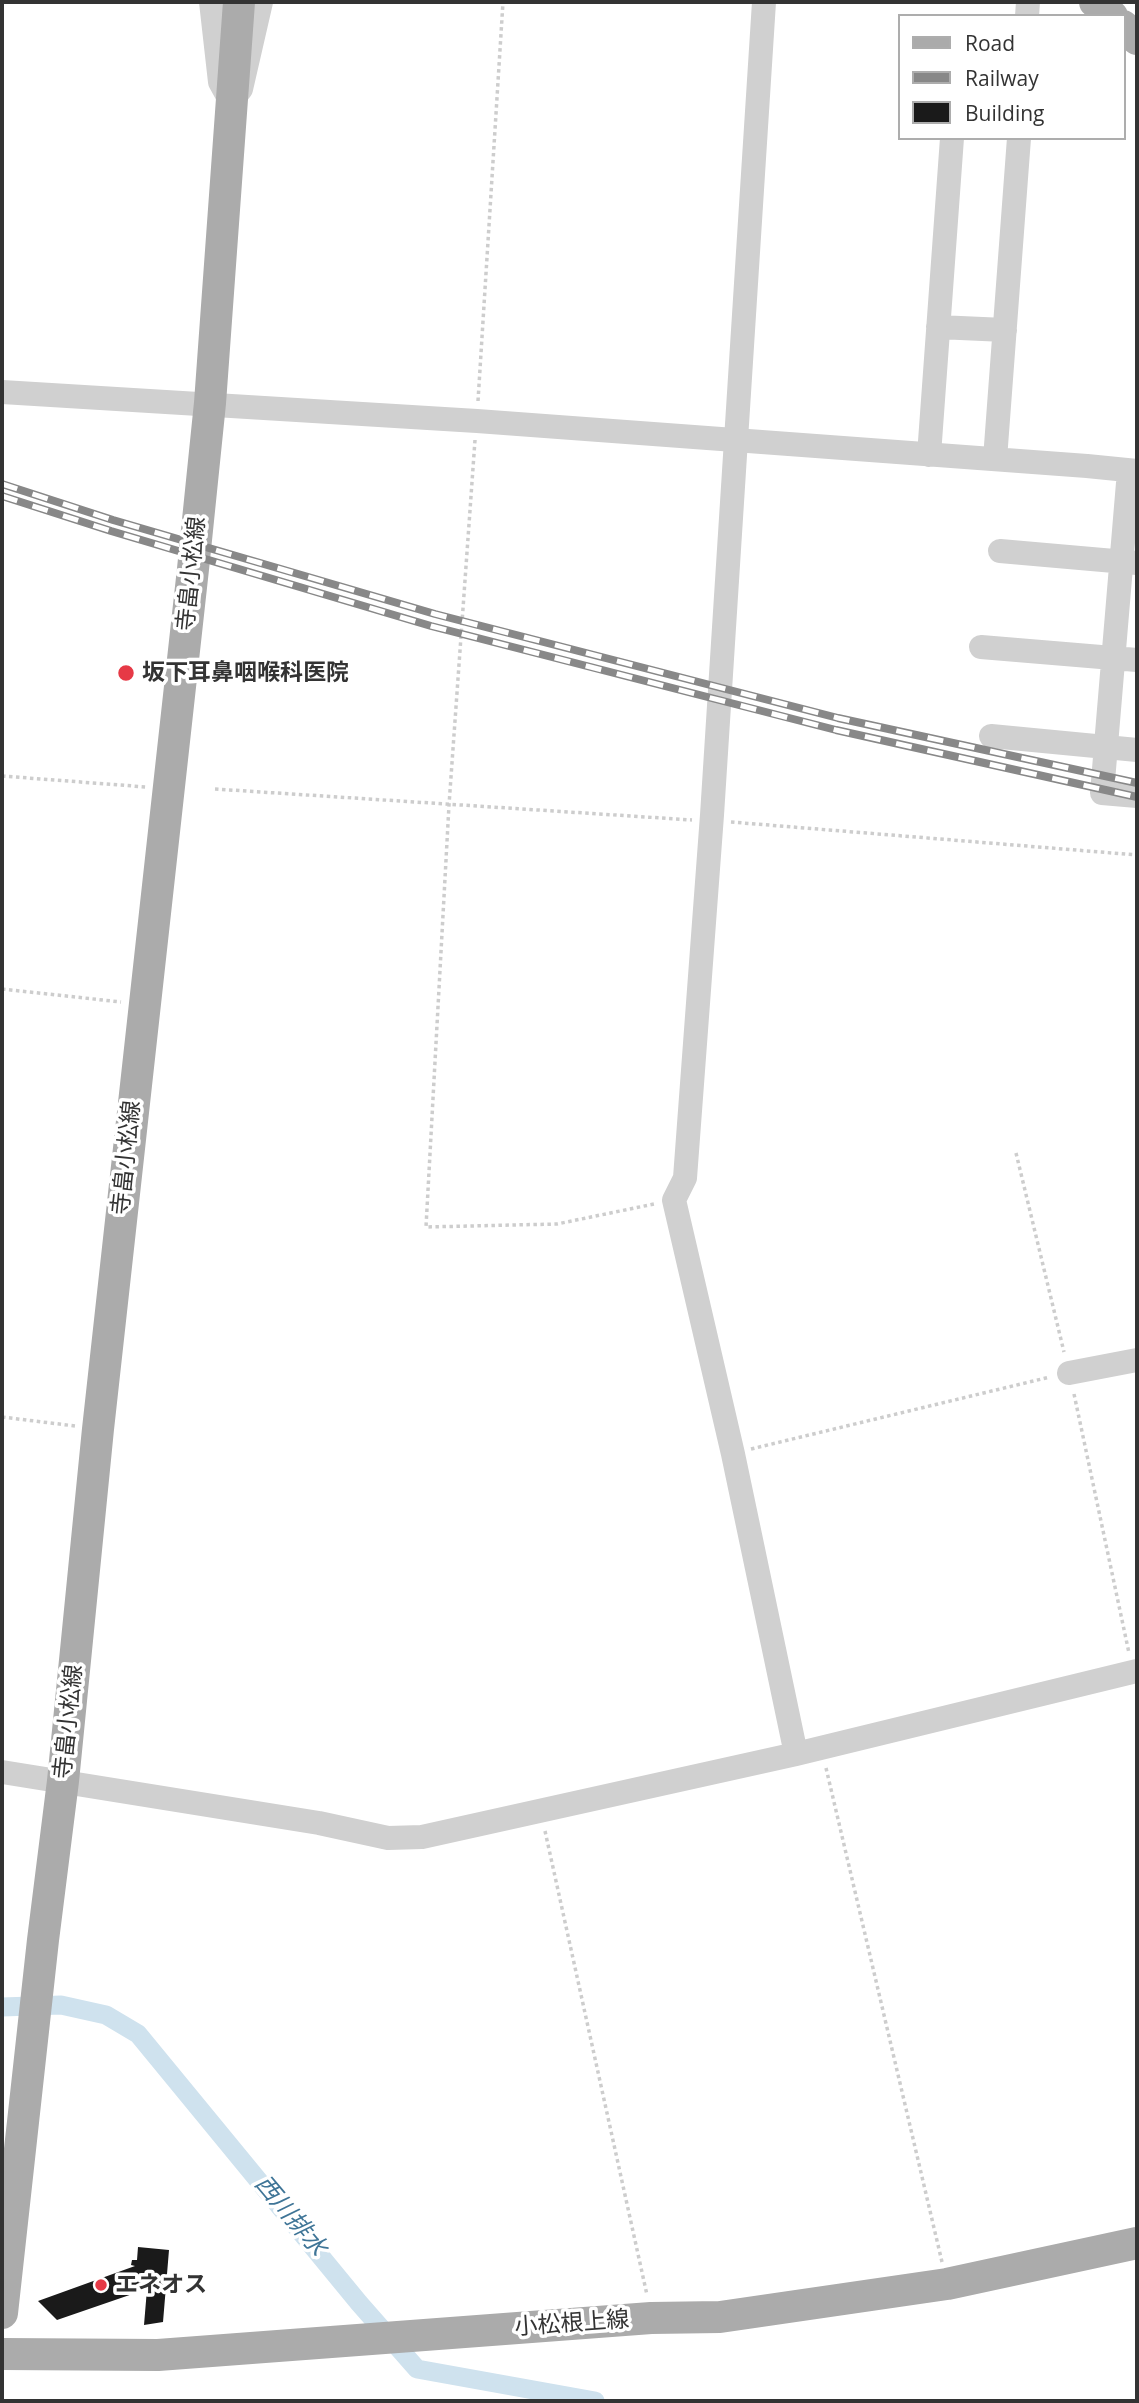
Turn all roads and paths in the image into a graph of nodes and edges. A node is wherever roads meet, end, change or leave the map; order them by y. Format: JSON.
{"nodes":[{"id":1,"x":503,"y":2,"type":"edge"},
{"id":2,"x":764,"y":2,"type":"edge"},
{"id":3,"x":1096,"y":2,"type":"edge"},
{"id":4,"x":237,"y":4,"type":"edge"},
{"id":5,"x":1110,"y":14,"type":"edge"},
{"id":6,"x":952,"y":140,"type":"edge"},
{"id":7,"x":1018,"y":140,"type":"edge"},
{"id":8,"x":938,"y":327,"type":"junction"},
{"id":9,"x":1004,"y":330,"type":"junction"},
{"id":10,"x":2,"y":392,"type":"edge"},
{"id":11,"x":210,"y":403,"type":"junction"},
{"id":12,"x":477,"y":421,"type":"junction"},
{"id":13,"x":736,"y":440,"type":"junction"},
{"id":14,"x":929,"y":455,"type":"junction"},
{"id":15,"x":995,"y":459,"type":"junction"},
{"id":16,"x":1133,"y":471,"type":"edge"},
{"id":17,"x":1000,"y":551,"type":"dead end"},
{"id":18,"x":1129,"y":562,"type":"edge"},
{"id":19,"x":981,"y":648,"type":"dead end"},
{"id":20,"x":1125,"y":659,"type":"edge"},
{"id":21,"x":991,"y":736,"type":"dead end"},
{"id":22,"x":1105,"y":747,"type":"junction"},
{"id":23,"x":1137,"y":750,"type":"edge"},
{"id":24,"x":2,"y":776,"type":"edge"},
{"id":25,"x":167,"y":788,"type":"junction"},
{"id":26,"x":215,"y":789,"type":"dead end"},
{"id":27,"x":1137,"y":796,"type":"edge"},
{"id":28,"x":449,"y":805,"type":"junction"},
{"id":29,"x":711,"y":821,"type":"junction"},
{"id":30,"x":1137,"y":855,"type":"edge"},
{"id":31,"x":2,"y":989,"type":"edge"},
{"id":32,"x":143,"y":1004,"type":"junction"},
{"id":33,"x":1016,"y":1153,"type":"dead end"},
{"id":34,"x":674,"y":1200,"type":"junction"},
{"id":35,"x":1137,"y":1360,"type":"edge"},
{"id":36,"x":1069,"y":1373,"type":"junction"},
{"id":37,"x":2,"y":1417,"type":"edge"},
{"id":38,"x":97,"y":1429,"type":"junction"},
{"id":39,"x":733,"y":1454,"type":"junction"},
{"id":40,"x":1135,"y":1672,"type":"edge"},
{"id":41,"x":821,"y":1747,"type":"junction"},
{"id":42,"x":796,"y":1754,"type":"junction"},
{"id":43,"x":2,"y":1772,"type":"edge"},
{"id":44,"x":63,"y":1781,"type":"junction"},
{"id":45,"x":540,"y":1810,"type":"junction"},
{"id":46,"x":1137,"y":2243,"type":"edge"},
{"id":47,"x":947,"y":2284,"type":"junction"},
{"id":48,"x":2,"y":2313,"type":"edge"},
{"id":49,"x":652,"y":2318,"type":"junction"},
{"id":50,"x":2,"y":2354,"type":"edge"}],
"edges":[{"from":1,"to":12,"type":"path"},
{"from":2,"to":13,"type":"street"},
{"from":3,"to":5,"type":"main road"},
{"from":4,"to":11,"type":"main road","name":"寺畠小松線"},
{"from":6,"to":8,"type":"street"},
{"from":7,"to":9,"type":"street"},
{"from":8,"to":9,"type":"street"},
{"from":8,"to":14,"type":"street"},
{"from":9,"to":15,"type":"street"},
{"from":10,"to":11,"type":"street"},
{"from":11,"to":12,"type":"street"},
{"from":11,"to":25,"type":"main road","name":"寺畠小松線"},
{"from":12,"to":13,"type":"street"},
{"from":12,"to":28,"type":"path"},
{"from":13,"to":14,"type":"street"},
{"from":13,"to":29,"type":"street"},
{"from":14,"to":15,"type":"street"},
{"from":15,"to":16,"type":"street"},
{"from":16,"to":18,"type":"street"},
{"from":17,"to":18,"type":"street"},
{"from":18,"to":20,"type":"street"},
{"from":19,"to":20,"type":"street"},
{"from":20,"to":22,"type":"street"},
{"from":21,"to":22,"type":"street"},
{"from":22,"to":23,"type":"street"},
{"from":22,"to":27,"type":"street"},
{"from":24,"to":25,"type":"path"},
{"from":25,"to":32,"type":"main road","name":"寺畠小松線"},
{"from":26,"to":28,"type":"path"},
{"from":28,"to":29,"type":"path"},
{"from":28,"to":34,"type":"path"},
{"from":29,"to":30,"type":"path"},
{"from":29,"to":34,"type":"street"},
{"from":31,"to":32,"type":"path"},
{"from":32,"to":38,"type":"main road","name":"寺畠小松線"},
{"from":33,"to":36,"type":"path"},
{"from":34,"to":39,"type":"street"},
{"from":35,"to":36,"type":"street"},
{"from":36,"to":39,"type":"path"},
{"from":36,"to":40,"type":"path"},
{"from":37,"to":38,"type":"path"},
{"from":38,"to":44,"type":"main road","name":"寺畠小松線"},
{"from":39,"to":42,"type":"street"},
{"from":40,"to":41,"type":"street"},
{"from":41,"to":42,"type":"street"},
{"from":41,"to":47,"type":"path"},
{"from":42,"to":45,"type":"street"},
{"from":43,"to":44,"type":"street"},
{"from":44,"to":45,"type":"street"},
{"from":44,"to":48,"type":"main road","name":"寺畠小松線"},
{"from":45,"to":49,"type":"path"},
{"from":46,"to":47,"type":"main road","name":"小松根上線"},
{"from":47,"to":49,"type":"main road","name":"小松根上線"},
{"from":49,"to":50,"type":"main road","name":"小松根上線"}]}
